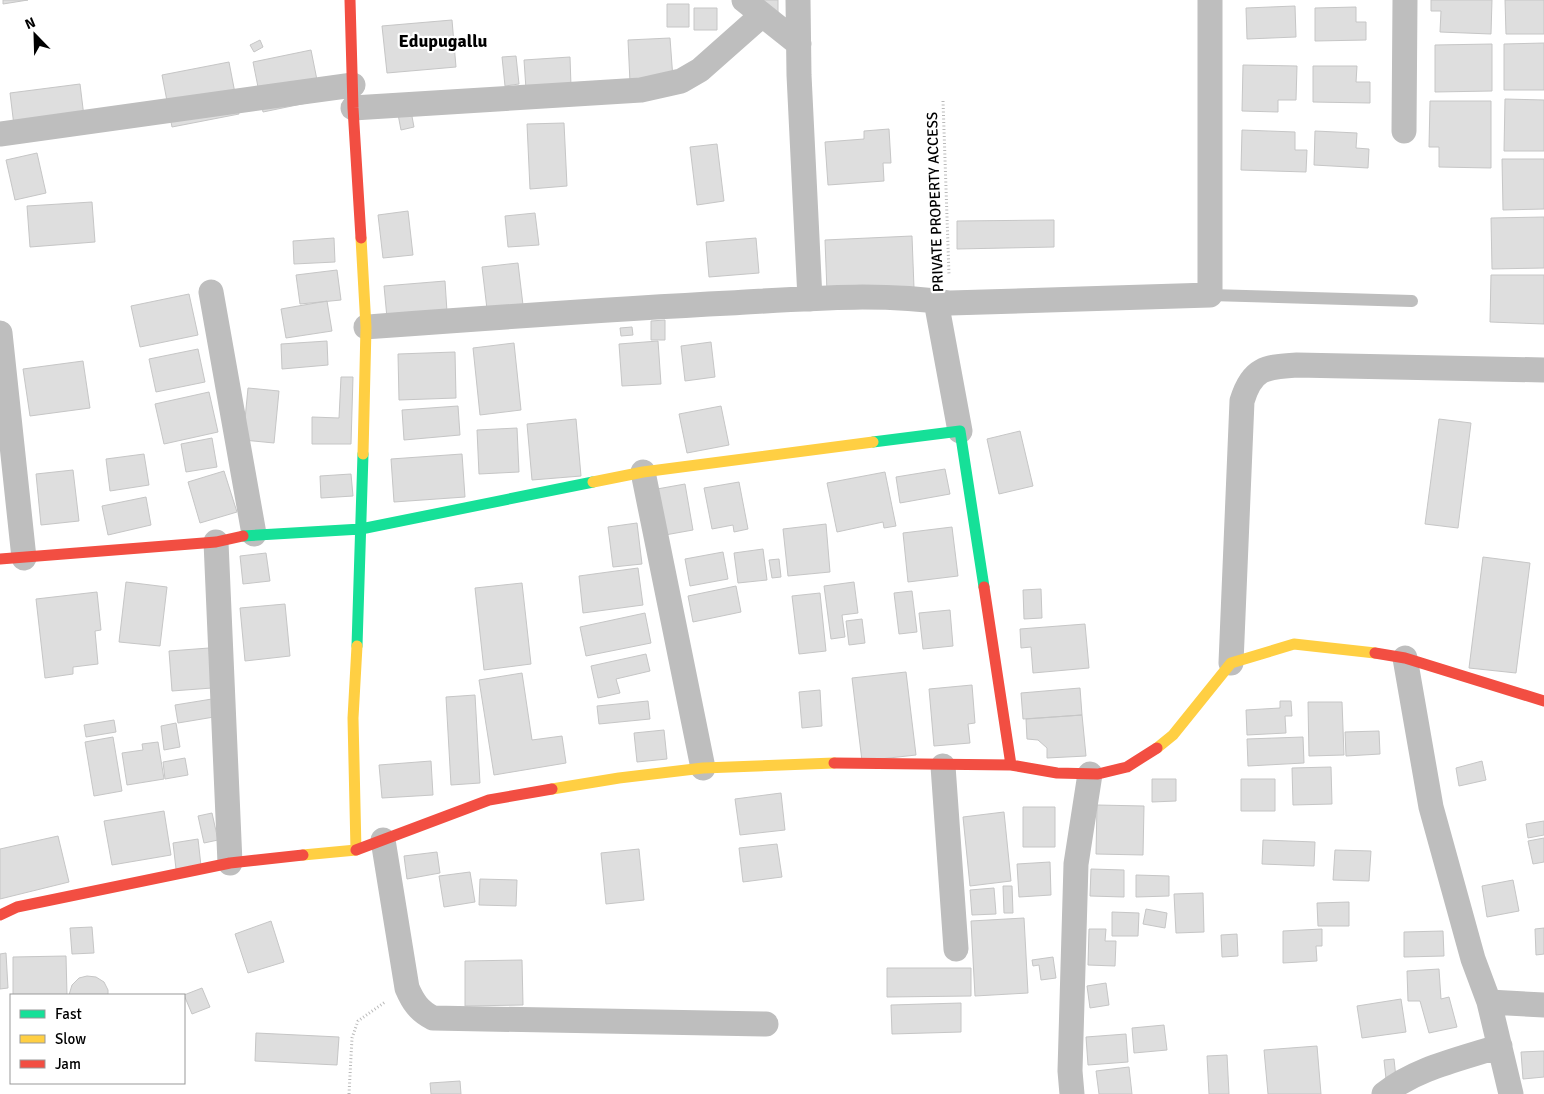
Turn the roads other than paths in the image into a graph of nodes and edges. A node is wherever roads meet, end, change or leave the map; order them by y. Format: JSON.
{"nodes":[{"id":1,"x":350,"y":0,"type":"edge"},
{"id":2,"x":798,"y":0,"type":"edge"},
{"id":3,"x":1210,"y":0,"type":"edge"},
{"id":4,"x":1405,"y":0,"type":"edge"},
{"id":5,"x":753,"y":7,"type":"edge"},
{"id":6,"x":799,"y":44,"type":"junction"},
{"id":7,"x":353,"y":96,"type":"junction"},
{"id":8,"x":1404,"y":131,"type":"dead end"},
{"id":9,"x":0,"y":134,"type":"edge"},
{"id":10,"x":211,"y":292,"type":"dead end"},
{"id":11,"x":1210,"y":295,"type":"junction"},
{"id":12,"x":810,"y":299,"type":"junction"},
{"id":13,"x":1412,"y":301,"type":"dead end"},
{"id":14,"x":943,"y":302,"type":"junction"},
{"id":15,"x":366,"y":327,"type":"junction"},
{"id":16,"x":0,"y":333,"type":"edge"},
{"id":17,"x":1544,"y":370,"type":"edge"},
{"id":18,"x":960,"y":432,"type":"junction"},
{"id":19,"x":5,"y":436,"type":"edge"},
{"id":20,"x":643,"y":472,"type":"junction"},
{"id":21,"x":361,"y":529,"type":"junction"},
{"id":22,"x":254,"y":534,"type":"junction"},
{"id":23,"x":216,"y":542,"type":"junction"},
{"id":24,"x":12,"y":559,"type":"edge"},
{"id":25,"x":1405,"y":658,"type":"junction"},
{"id":26,"x":1231,"y":664,"type":"junction"},
{"id":27,"x":1544,"y":701,"type":"edge"},
{"id":28,"x":1012,"y":765,"type":"junction"},
{"id":29,"x":943,"y":766,"type":"junction"},
{"id":30,"x":703,"y":768,"type":"junction"},
{"id":31,"x":1090,"y":774,"type":"junction"},
{"id":32,"x":383,"y":840,"type":"junction"},
{"id":33,"x":356,"y":850,"type":"junction"},
{"id":34,"x":230,"y":863,"type":"junction"},
{"id":35,"x":0,"y":915,"type":"edge"},
{"id":36,"x":956,"y":949,"type":"dead end"},
{"id":37,"x":1489,"y":1002,"type":"junction"},
{"id":38,"x":1544,"y":1005,"type":"edge"},
{"id":39,"x":766,"y":1024,"type":"dead end"},
{"id":40,"x":1500,"y":1046,"type":"junction"},
{"id":41,"x":1072,"y":1094,"type":"edge"},
{"id":42,"x":1384,"y":1094,"type":"edge"},
{"id":43,"x":1511,"y":1094,"type":"edge"}],
"edges":[{"from":1,"to":7,"type":"street"},
{"from":2,"to":6,"type":"street"},
{"from":3,"to":11,"type":"street"},
{"from":4,"to":8,"type":"street"},
{"from":5,"to":6,"type":"street"},
{"from":5,"to":7,"type":"street"},
{"from":6,"to":12,"type":"street"},
{"from":7,"to":9,"type":"street"},
{"from":7,"to":15,"type":"street"},
{"from":10,"to":22,"type":"street"},
{"from":11,"to":13,"type":"lane"},
{"from":11,"to":14,"type":"street"},
{"from":12,"to":14,"type":"street"},
{"from":12,"to":15,"type":"street"},
{"from":14,"to":18,"type":"street"},
{"from":15,"to":21,"type":"street"},
{"from":16,"to":19,"type":"street"},
{"from":17,"to":26,"type":"street"},
{"from":18,"to":20,"type":"street"},
{"from":18,"to":28,"type":"street"},
{"from":19,"to":24,"type":"street"},
{"from":20,"to":21,"type":"street"},
{"from":20,"to":30,"type":"street"},
{"from":21,"to":22,"type":"street"},
{"from":21,"to":33,"type":"street"},
{"from":22,"to":23,"type":"street"},
{"from":23,"to":24,"type":"street"},
{"from":23,"to":34,"type":"street"},
{"from":25,"to":26,"type":"street"},
{"from":25,"to":27,"type":"street"},
{"from":25,"to":37,"type":"street"},
{"from":26,"to":31,"type":"street"},
{"from":28,"to":29,"type":"street"},
{"from":28,"to":31,"type":"street"},
{"from":29,"to":30,"type":"street"},
{"from":29,"to":36,"type":"street"},
{"from":30,"to":32,"type":"street"},
{"from":31,"to":41,"type":"street"},
{"from":32,"to":33,"type":"street"},
{"from":32,"to":39,"type":"street"},
{"from":33,"to":34,"type":"street"},
{"from":34,"to":35,"type":"street"},
{"from":37,"to":38,"type":"street"},
{"from":37,"to":40,"type":"street"},
{"from":40,"to":42,"type":"street"},
{"from":40,"to":43,"type":"street"}]}
